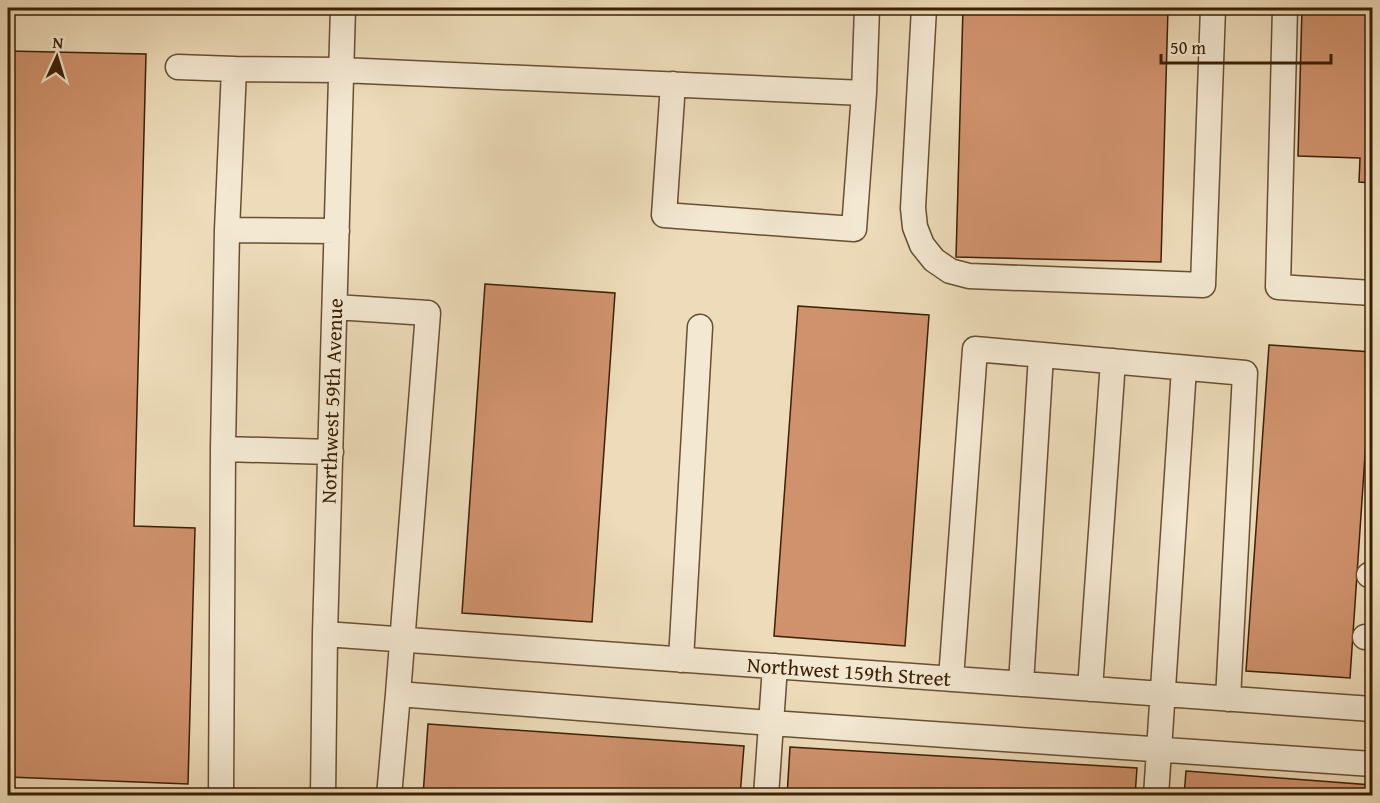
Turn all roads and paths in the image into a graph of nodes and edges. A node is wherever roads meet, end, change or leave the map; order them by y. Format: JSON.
{"nodes":[{"id":1,"x":343,"y":8,"type":"edge"},
{"id":2,"x":867,"y":8,"type":"edge"},
{"id":3,"x":924,"y":8,"type":"edge"},
{"id":4,"x":1213,"y":8,"type":"edge"},
{"id":5,"x":1285,"y":8,"type":"edge"},
{"id":6,"x":178,"y":67,"type":"dead end"},
{"id":7,"x":234,"y":69,"type":"junction"},
{"id":8,"x":341,"y":70,"type":"junction"},
{"id":9,"x":673,"y":84,"type":"junction"},
{"id":10,"x":864,"y":93,"type":"junction"},
{"id":11,"x":227,"y":230,"type":"junction"},
{"id":12,"x":336,"y":231,"type":"junction"},
{"id":13,"x":1372,"y":293,"type":"edge"},
{"id":14,"x":334,"y":307,"type":"junction"},
{"id":15,"x":700,"y":327,"type":"dead end"},
{"id":16,"x":1041,"y":355,"type":"junction"},
{"id":17,"x":1113,"y":362,"type":"junction"},
{"id":18,"x":1184,"y":368,"type":"junction"},
{"id":19,"x":223,"y":449,"type":"junction"},
{"id":20,"x":331,"y":453,"type":"junction"},
{"id":21,"x":325,"y":634,"type":"junction"},
{"id":22,"x":402,"y":640,"type":"junction"},
{"id":23,"x":681,"y":660,"type":"junction"},
{"id":24,"x":775,"y":666,"type":"junction"},
{"id":25,"x":951,"y":679,"type":"junction"},
{"id":26,"x":1021,"y":684,"type":"junction"},
{"id":27,"x":1090,"y":689,"type":"junction"},
{"id":28,"x":398,"y":694,"type":"junction"},
{"id":29,"x":1162,"y":694,"type":"junction"},
{"id":30,"x":1228,"y":699,"type":"junction"},
{"id":31,"x":1372,"y":709,"type":"edge"},
{"id":32,"x":771,"y":723,"type":"junction"},
{"id":33,"x":1159,"y":750,"type":"junction"},
{"id":34,"x":1372,"y":764,"type":"edge"},
{"id":35,"x":221,"y":795,"type":"edge"},
{"id":36,"x":323,"y":795,"type":"edge"},
{"id":37,"x":389,"y":795,"type":"edge"},
{"id":38,"x":766,"y":795,"type":"edge"},
{"id":39,"x":1156,"y":795,"type":"edge"}],
"edges":[{"from":1,"to":8,"type":"street","name":"Northwest 59th Avenue"},
{"from":2,"to":10,"type":"street"},
{"from":3,"to":4,"type":"street"},
{"from":5,"to":13,"type":"street"},
{"from":6,"to":7,"type":"street"},
{"from":7,"to":8,"type":"street"},
{"from":7,"to":11,"type":"street"},
{"from":8,"to":9,"type":"street"},
{"from":8,"to":12,"type":"street","name":"Northwest 59th Avenue"},
{"from":9,"to":10,"type":"street"},
{"from":9,"to":10,"type":"street"},
{"from":11,"to":12,"type":"street"},
{"from":11,"to":19,"type":"street"},
{"from":12,"to":14,"type":"street","name":"Northwest 59th Avenue"},
{"from":14,"to":20,"type":"street","name":"Northwest 59th Avenue"},
{"from":14,"to":22,"type":"street"},
{"from":15,"to":23,"type":"street"},
{"from":16,"to":17,"type":"street"},
{"from":16,"to":25,"type":"street"},
{"from":16,"to":26,"type":"street"},
{"from":17,"to":18,"type":"street"},
{"from":17,"to":27,"type":"street"},
{"from":18,"to":29,"type":"street"},
{"from":18,"to":30,"type":"street"},
{"from":19,"to":20,"type":"street"},
{"from":19,"to":35,"type":"street"},
{"from":20,"to":21,"type":"street","name":"Northwest 59th Avenue"},
{"from":21,"to":22,"type":"street","name":"Northwest 159th Street"},
{"from":21,"to":36,"type":"street","name":"Northwest 59th Avenue"},
{"from":22,"to":23,"type":"street","name":"Northwest 159th Street"},
{"from":22,"to":28,"type":"street"},
{"from":23,"to":24,"type":"street","name":"Northwest 159th Street"},
{"from":24,"to":25,"type":"street","name":"Northwest 159th Street"},
{"from":24,"to":32,"type":"street"},
{"from":25,"to":26,"type":"street","name":"Northwest 159th Street"},
{"from":26,"to":27,"type":"street","name":"Northwest 159th Street"},
{"from":27,"to":29,"type":"street","name":"Northwest 159th Street"},
{"from":28,"to":32,"type":"street"},
{"from":28,"to":37,"type":"street"},
{"from":29,"to":30,"type":"street","name":"Northwest 159th Street"},
{"from":29,"to":33,"type":"street"},
{"from":30,"to":31,"type":"street","name":"Northwest 159th Street"},
{"from":32,"to":33,"type":"street"},
{"from":32,"to":38,"type":"street"},
{"from":33,"to":34,"type":"street"},
{"from":33,"to":39,"type":"street"}]}
